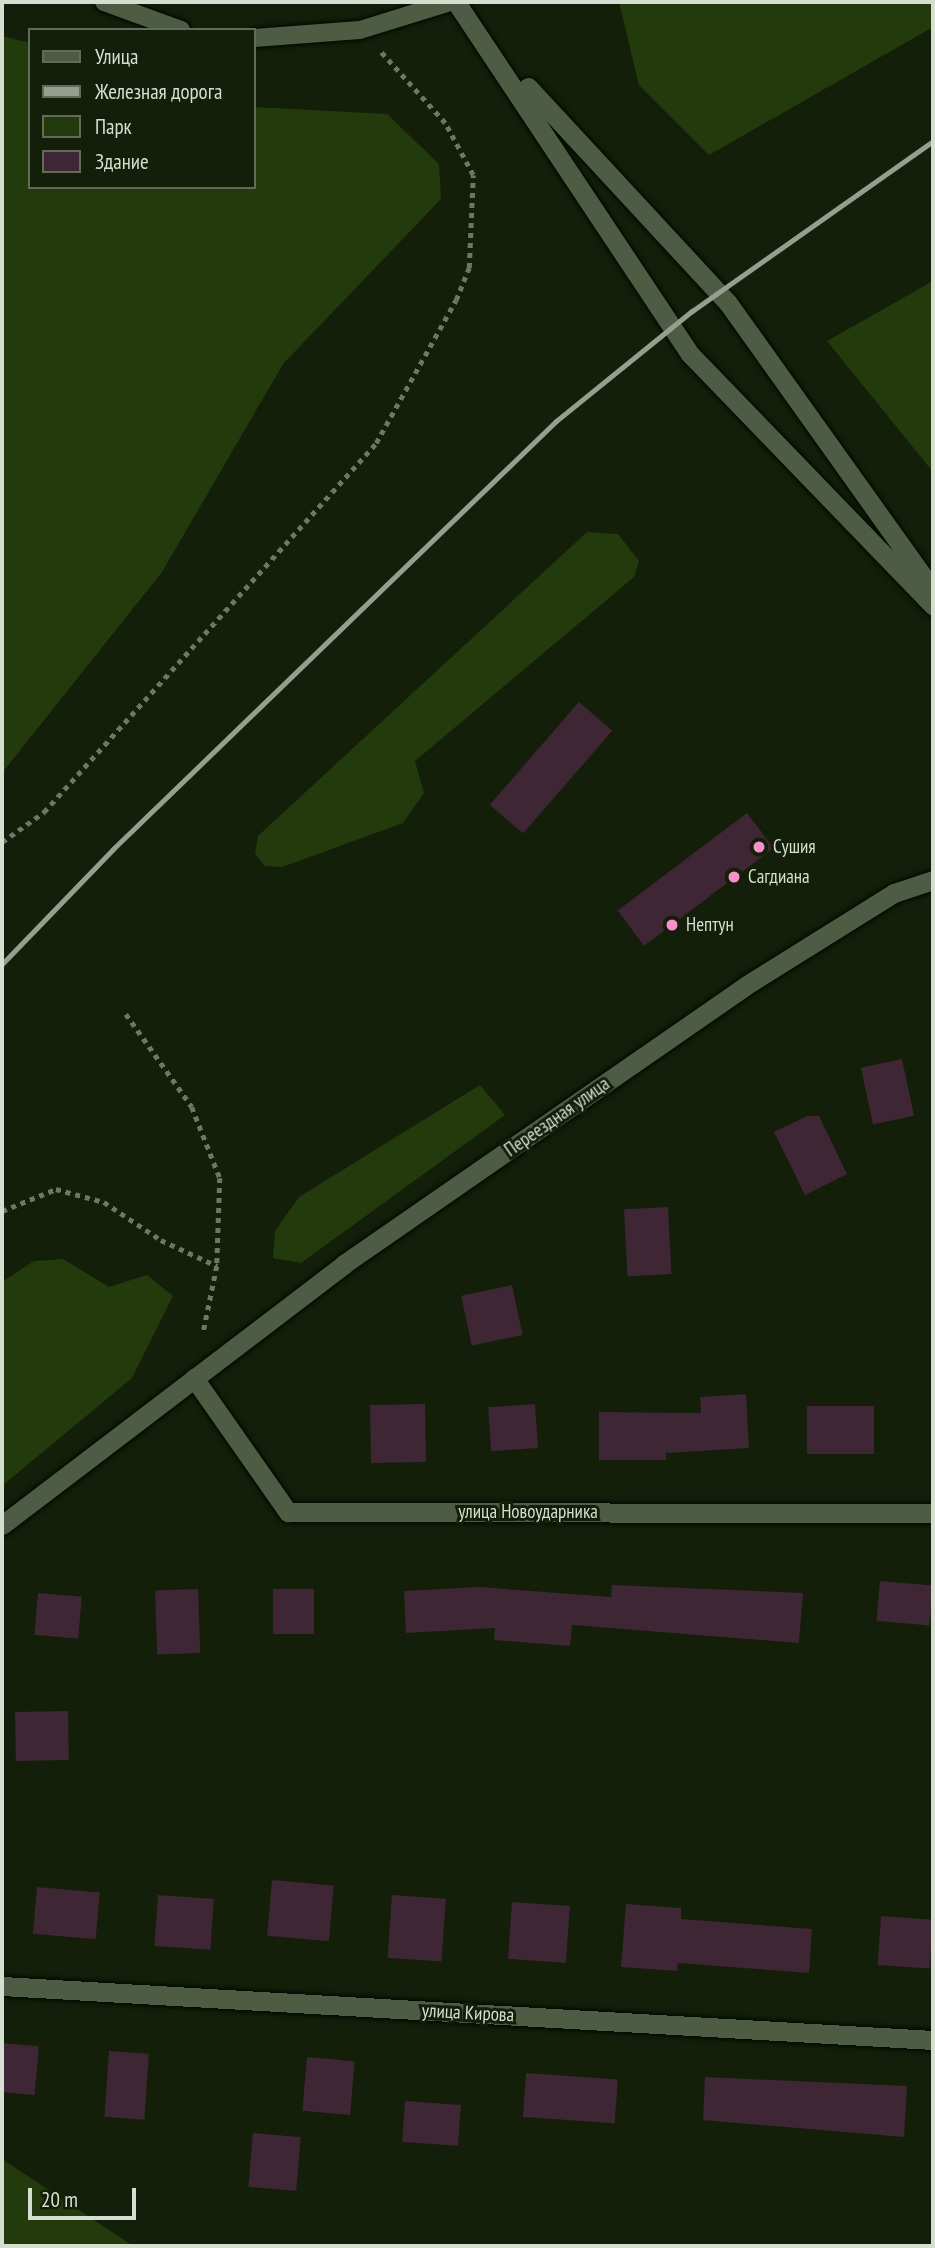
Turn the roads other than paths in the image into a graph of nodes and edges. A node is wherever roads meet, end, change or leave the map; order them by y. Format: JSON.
{"nodes":[{"id":1,"x":104,"y":2,"type":"edge"},
{"id":2,"x":450,"y":2,"type":"edge"},
{"id":3,"x":456,"y":2,"type":"edge"},
{"id":4,"x":176,"y":28,"type":"edge"},
{"id":5,"x":256,"y":38,"type":"edge"},
{"id":6,"x":491,"y":48,"type":"junction"},
{"id":7,"x":933,"y":590,"type":"edge"},
{"id":8,"x":933,"y":606,"type":"edge"},
{"id":9,"x":933,"y":880,"type":"edge"},
{"id":10,"x":195,"y":1377,"type":"junction"},
{"id":11,"x":933,"y":1513,"type":"edge"},
{"id":12,"x":2,"y":1525,"type":"edge"},
{"id":13,"x":2,"y":1986,"type":"edge"},
{"id":14,"x":933,"y":2040,"type":"edge"}],
"edges":[{"from":1,"to":4,"type":"lane"},
{"from":2,"to":5,"type":"lane"},
{"from":3,"to":6,"type":"street"},
{"from":6,"to":7,"type":"street"},
{"from":6,"to":8,"type":"street"},
{"from":9,"to":10,"type":"street","name":"Переездная улица"},
{"from":10,"to":11,"type":"street","name":"улица Новоударника"},
{"from":10,"to":12,"type":"street","name":"Переездная улица"},
{"from":13,"to":14,"type":"street","name":"улица Кирова"}]}
